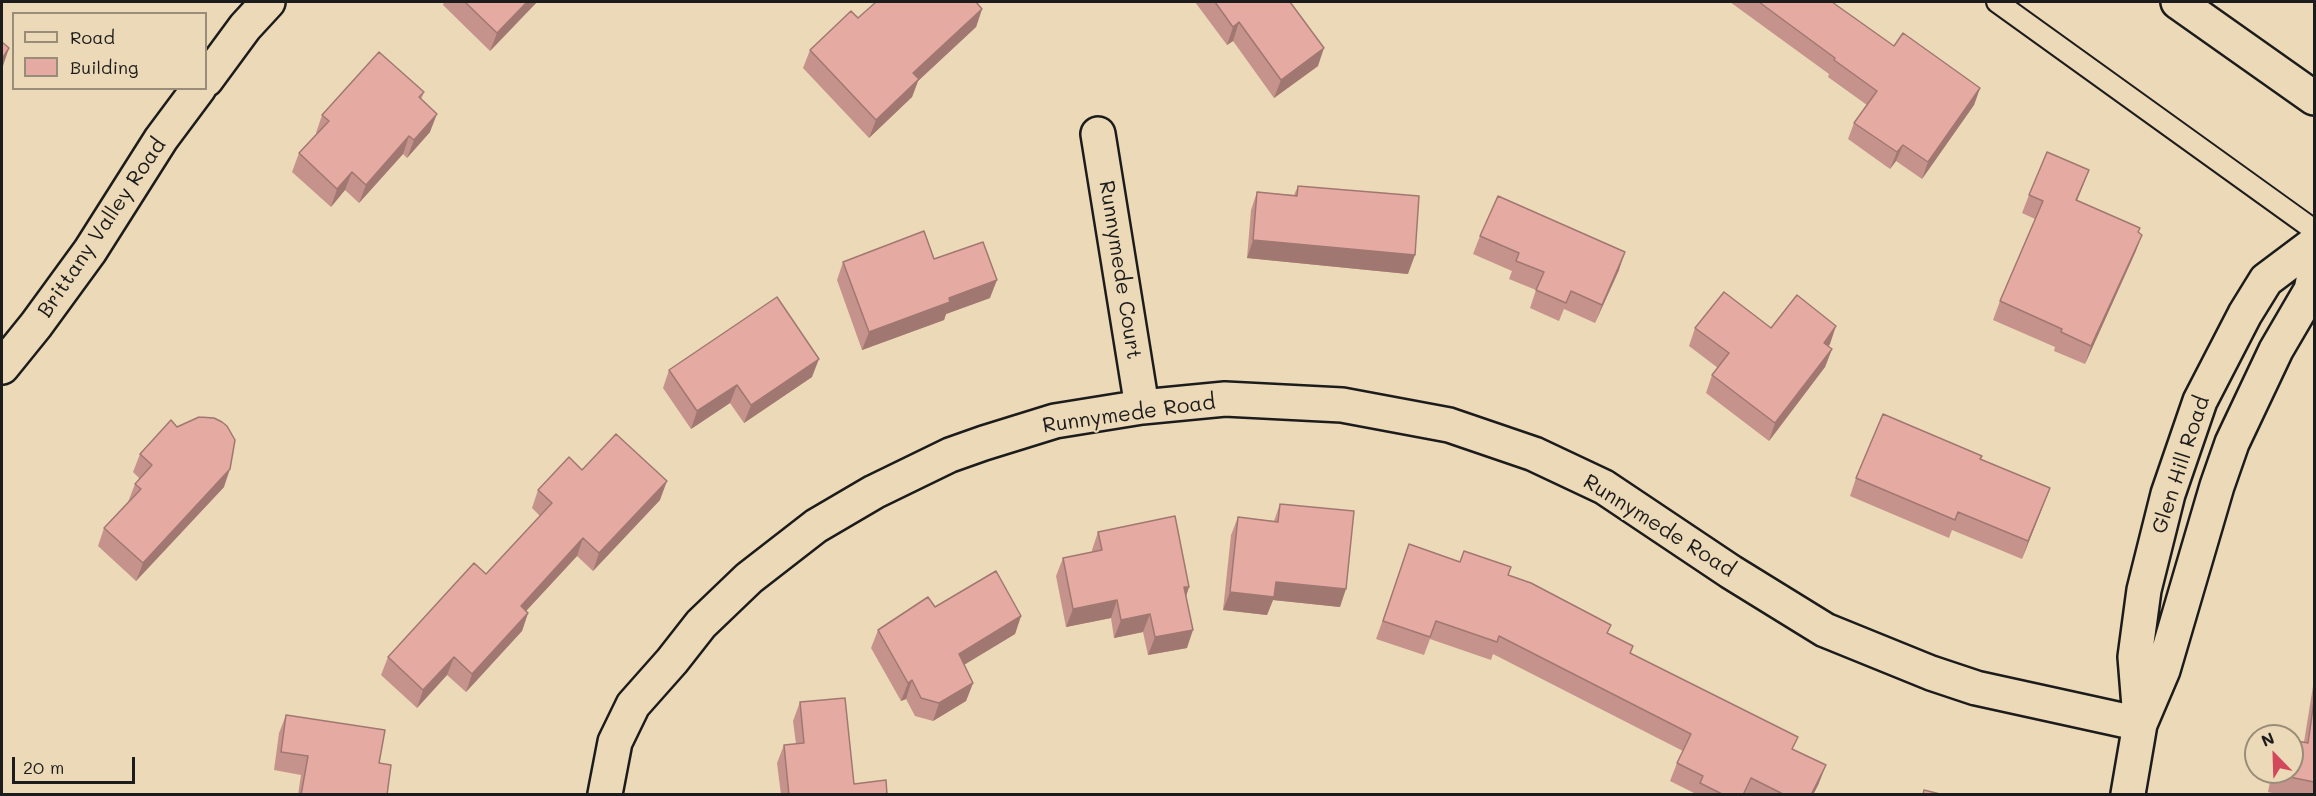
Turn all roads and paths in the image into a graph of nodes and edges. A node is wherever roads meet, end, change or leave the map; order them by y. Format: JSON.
{"nodes":[{"id":1,"x":268,"y":2,"type":"edge"},
{"id":2,"x":1998,"y":2,"type":"edge"},
{"id":3,"x":2178,"y":2,"type":"edge"},
{"id":4,"x":207,"y":79,"type":"edge"},
{"id":5,"x":198,"y":90,"type":"edge"},
{"id":6,"x":2314,"y":98,"type":"edge"},
{"id":7,"x":1098,"y":134,"type":"dead end"},
{"id":8,"x":2314,"y":230,"type":"edge"},
{"id":9,"x":2314,"y":244,"type":"edge"},
{"id":10,"x":2314,"y":276,"type":"edge"},
{"id":11,"x":2225,"y":352,"type":"junction"},
{"id":12,"x":2,"y":367,"type":"edge"},
{"id":13,"x":2266,"y":371,"type":"junction"},
{"id":14,"x":1142,"y":407,"type":"junction"},
{"id":15,"x":2158,"y":535,"type":"junction"},
{"id":16,"x":2200,"y":546,"type":"junction"},
{"id":17,"x":2140,"y":724,"type":"junction"},
{"id":18,"x":605,"y":795,"type":"edge"},
{"id":19,"x":2128,"y":795,"type":"edge"}],
"edges":[{"from":1,"to":4,"type":"street"},
{"from":2,"to":8,"type":"lane"},
{"from":3,"to":6,"type":"street"},
{"from":5,"to":12,"type":"street","name":"Brittany Valley Road"},
{"from":7,"to":14,"type":"street","name":"Runnymede Court"},
{"from":9,"to":11,"type":"street","name":"Glen Hill Road"},
{"from":10,"to":13,"type":"street","name":"Glen Hill Road"},
{"from":11,"to":13,"type":"street"},
{"from":11,"to":15,"type":"street","name":"Glen Hill Road"},
{"from":13,"to":16,"type":"street","name":"Glen Hill Road"},
{"from":14,"to":17,"type":"street","name":"Runnymede Road"},
{"from":14,"to":18,"type":"street","name":"Runnymede Road"},
{"from":15,"to":16,"type":"street"},
{"from":15,"to":17,"type":"street","name":"Glen Hill Road"},
{"from":16,"to":17,"type":"street","name":"Glen Hill Road"},
{"from":17,"to":19,"type":"street","name":"Glen Hill Road"}]}
